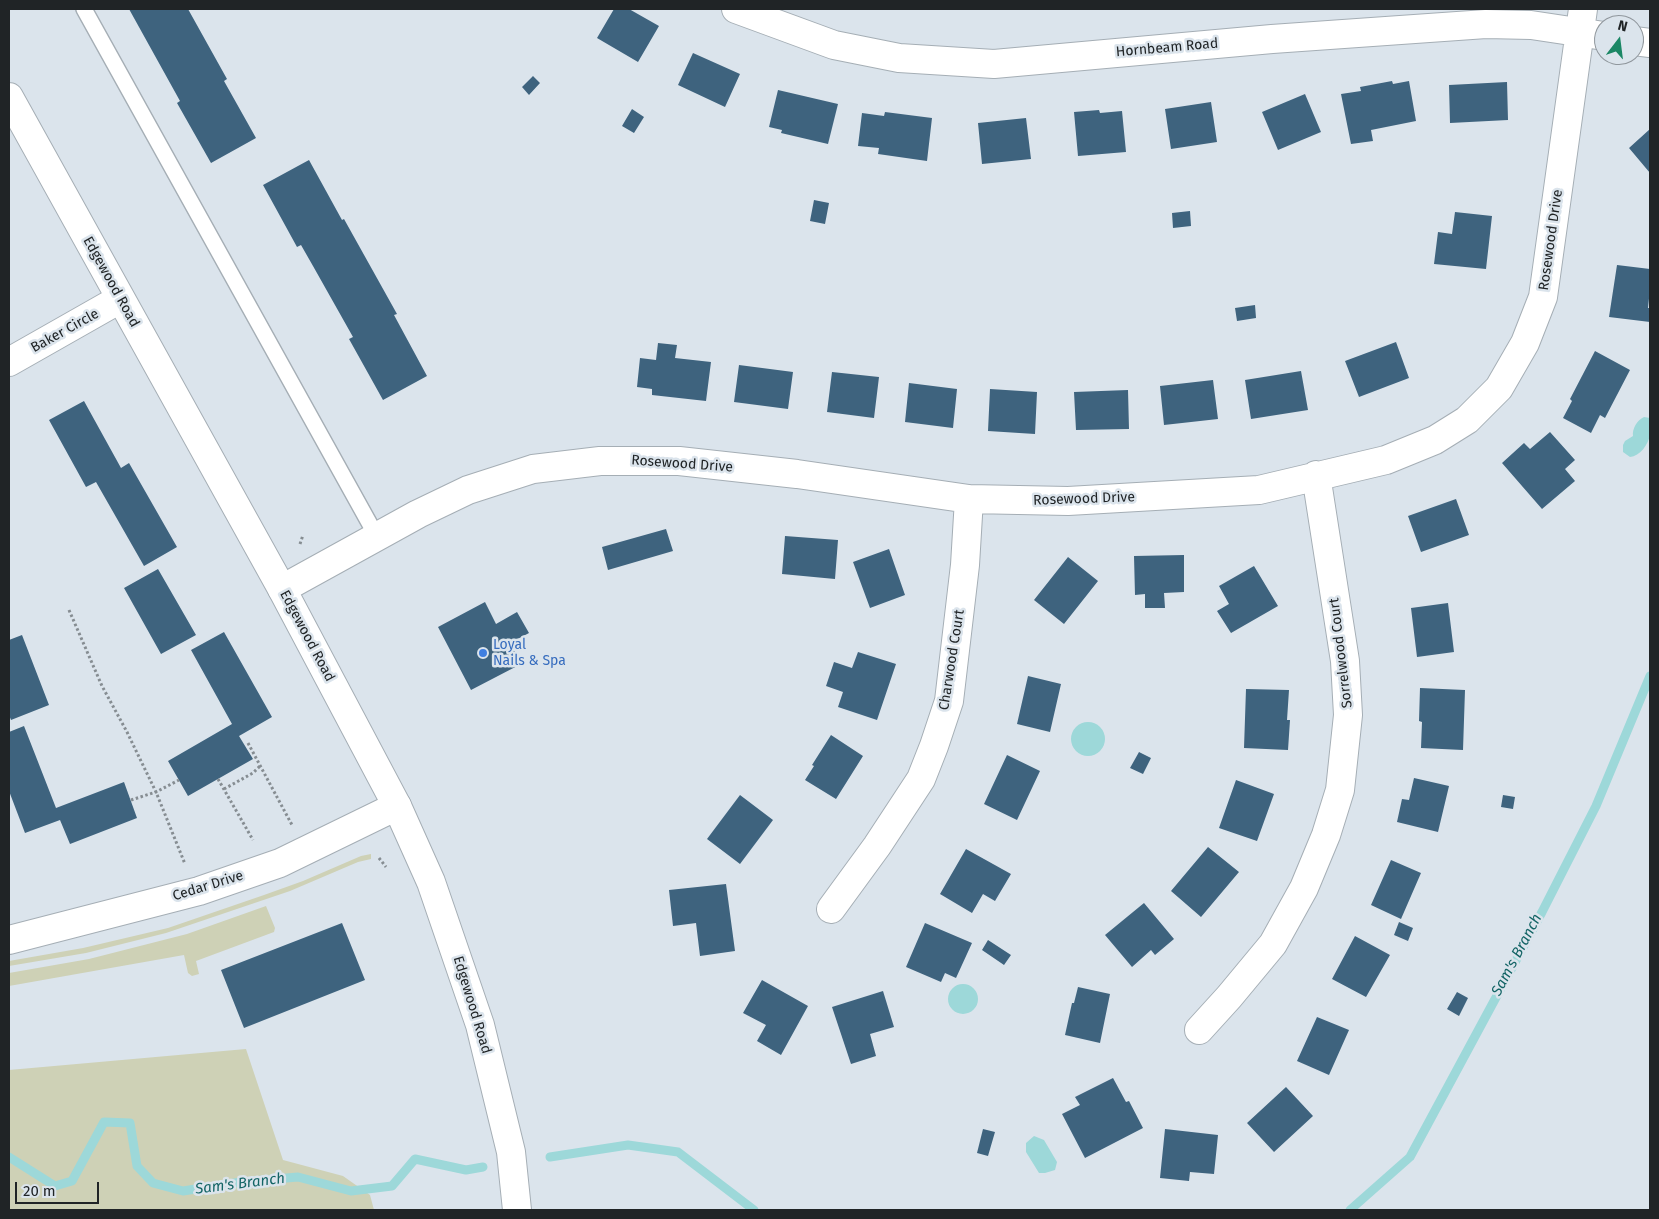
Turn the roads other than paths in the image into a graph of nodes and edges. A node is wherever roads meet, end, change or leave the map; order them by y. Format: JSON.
{"nodes":[{"id":1,"x":84,"y":9,"type":"edge"},
{"id":2,"x":736,"y":9,"type":"edge"},
{"id":3,"x":1589,"y":26,"type":"edge"},
{"id":4,"x":9,"y":98,"type":"edge"},
{"id":5,"x":120,"y":299,"type":"junction"},
{"id":6,"x":9,"y":362,"type":"edge"},
{"id":7,"x":1316,"y":476,"type":"junction"},
{"id":8,"x":969,"y":499,"type":"junction"},
{"id":9,"x":377,"y":537,"type":"junction"},
{"id":10,"x":282,"y":589,"type":"junction"},
{"id":11,"x":397,"y":806,"type":"junction"},
{"id":12,"x":831,"y":909,"type":"dead end"},
{"id":13,"x":9,"y":940,"type":"edge"},
{"id":14,"x":1199,"y":1030,"type":"dead end"},
{"id":15,"x":517,"y":1210,"type":"edge"}],
"edges":[{"from":1,"to":9,"type":"lane"},
{"from":2,"to":3,"type":"street","name":"Hornbeam Road"},
{"from":3,"to":7,"type":"street","name":"Rosewood Drive"},
{"from":4,"to":5,"type":"street","name":"Edgewood Road"},
{"from":5,"to":6,"type":"street","name":"Baker Circle"},
{"from":5,"to":10,"type":"street","name":"Edgewood Road"},
{"from":7,"to":8,"type":"street","name":"Rosewood Drive"},
{"from":7,"to":14,"type":"street","name":"Sorrelwood Court"},
{"from":8,"to":9,"type":"street","name":"Rosewood Drive"},
{"from":8,"to":12,"type":"street","name":"Charwood Court"},
{"from":9,"to":10,"type":"street","name":"Rosewood Drive"},
{"from":10,"to":11,"type":"street","name":"Edgewood Road"},
{"from":11,"to":13,"type":"street","name":"Cedar Drive"},
{"from":11,"to":15,"type":"street","name":"Edgewood Road"}]}
